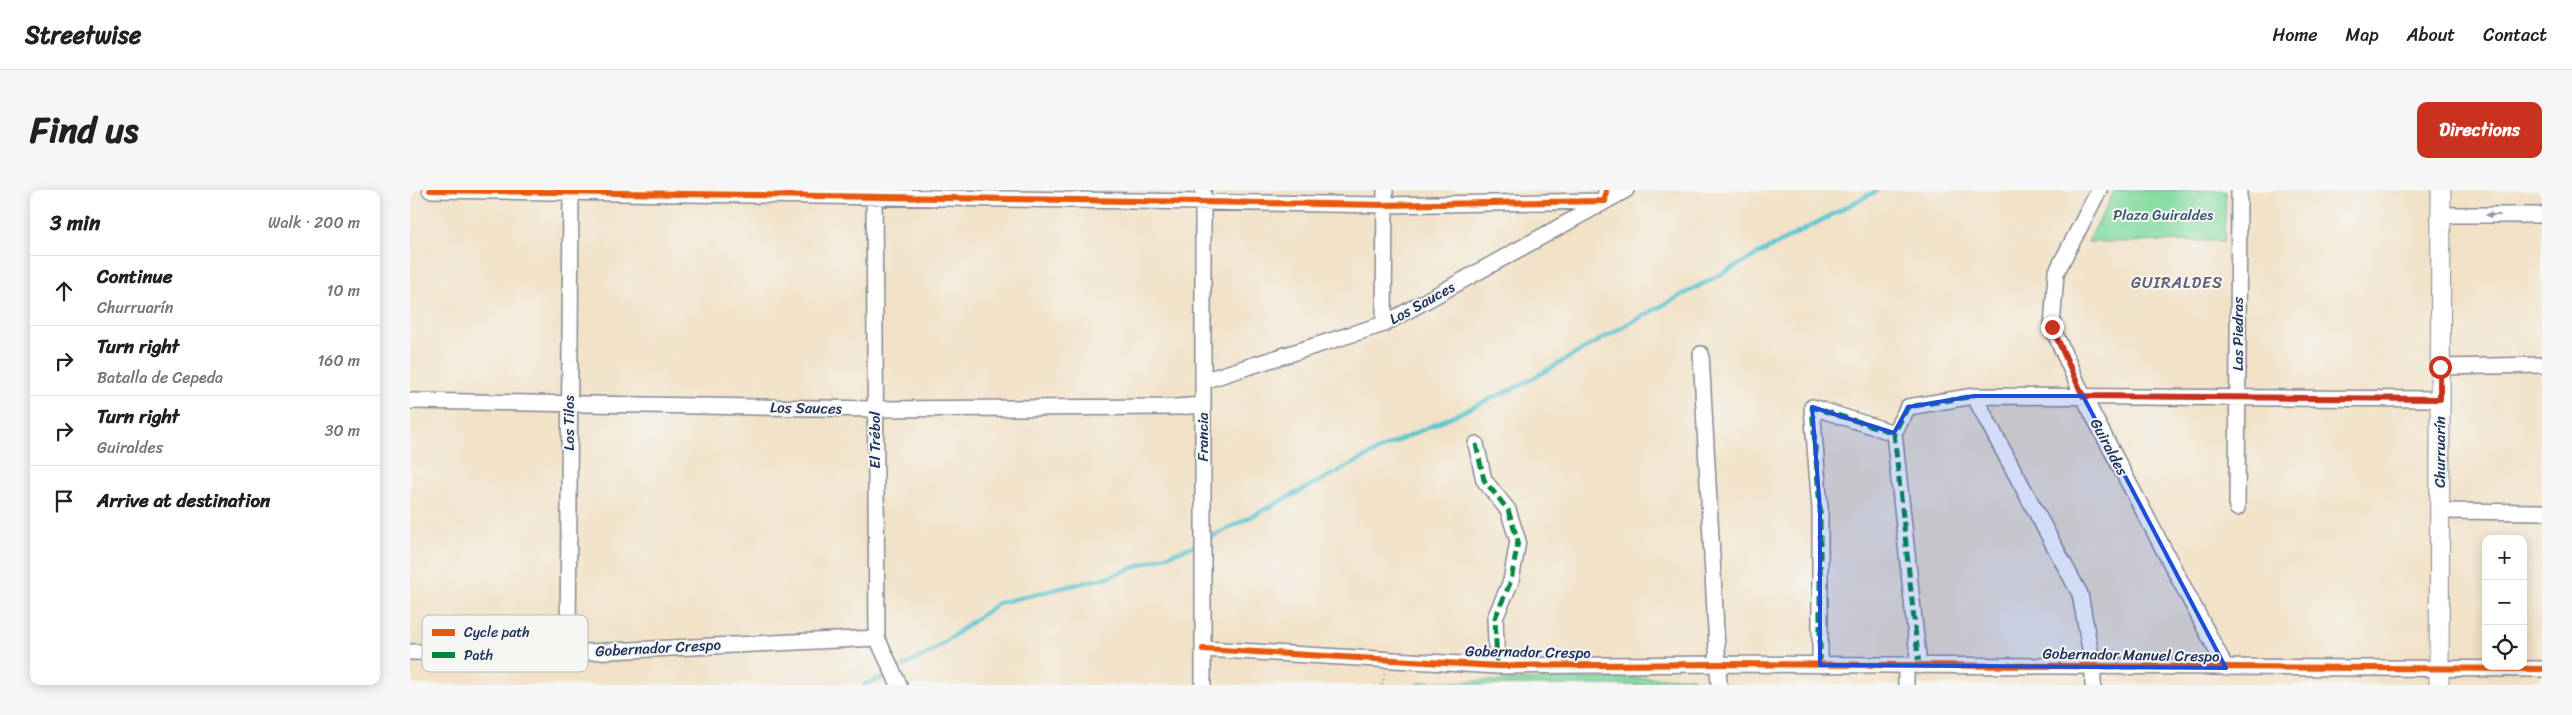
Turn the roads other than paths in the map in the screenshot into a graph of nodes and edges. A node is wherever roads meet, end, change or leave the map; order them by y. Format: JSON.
{"nodes":[{"id":1,"x":430,"y":190,"type":"edge"},
{"id":2,"x":476,"y":190,"type":"edge"},
{"id":3,"x":1626,"y":190,"type":"edge"},
{"id":4,"x":2099,"y":190,"type":"edge"},
{"id":5,"x":2239,"y":190,"type":"edge"},
{"id":6,"x":2441,"y":190,"type":"edge"},
{"id":7,"x":571,"y":193,"type":"junction"},
{"id":8,"x":722,"y":193,"type":"edge"},
{"id":9,"x":874,"y":194,"type":"edge"},
{"id":10,"x":1204,"y":196,"type":"edge"},
{"id":11,"x":1606,"y":196,"type":"edge"},
{"id":12,"x":1385,"y":198,"type":"edge"},
{"id":13,"x":2542,"y":215,"type":"edge"},
{"id":14,"x":2441,"y":216,"type":"junction"},
{"id":15,"x":1384,"y":324,"type":"junction"},
{"id":16,"x":1701,"y":354,"type":"dead end"},
{"id":17,"x":2542,"y":365,"type":"edge"},
{"id":18,"x":2440,"y":367,"type":"junction"},
{"id":19,"x":1203,"y":381,"type":"junction"},
{"id":20,"x":1974,"y":396,"type":"junction"},
{"id":21,"x":2083,"y":396,"type":"junction"},
{"id":22,"x":2238,"y":397,"type":"junction"},
{"id":23,"x":2440,"y":399,"type":"junction"},
{"id":24,"x":410,"y":401,"type":"edge"},
{"id":25,"x":569,"y":405,"type":"junction"},
{"id":26,"x":1203,"y":405,"type":"junction"},
{"id":27,"x":875,"y":409,"type":"junction"},
{"id":28,"x":1894,"y":433,"type":"junction"},
{"id":29,"x":1476,"y":444,"type":"dead end"},
{"id":30,"x":2238,"y":508,"type":"dead end"},
{"id":31,"x":2440,"y":511,"type":"junction"},
{"id":32,"x":2542,"y":512,"type":"edge"},
{"id":33,"x":568,"y":615,"type":"edge"},
{"id":34,"x":877,"y":638,"type":"junction"},
{"id":35,"x":1203,"y":649,"type":"junction"},
{"id":36,"x":588,"y":652,"type":"edge"},
{"id":37,"x":1719,"y":664,"type":"junction"},
{"id":38,"x":1820,"y":665,"type":"junction"},
{"id":39,"x":1497,"y":666,"type":"junction"},
{"id":40,"x":1913,"y":666,"type":"junction"},
{"id":41,"x":2093,"y":666,"type":"junction"},
{"id":42,"x":2226,"y":668,"type":"junction"},
{"id":43,"x":2542,"y":669,"type":"edge"},
{"id":44,"x":2439,"y":677,"type":"edge"},
{"id":45,"x":899,"y":685,"type":"edge"},
{"id":46,"x":1203,"y":685,"type":"edge"},
{"id":47,"x":1719,"y":685,"type":"edge"},
{"id":48,"x":1906,"y":685,"type":"edge"},
{"id":49,"x":2093,"y":685,"type":"edge"}],
"edges":[{"from":1,"to":2,"type":"street"},
{"from":2,"to":7,"type":"street"},
{"from":3,"to":11,"type":"street","name":"Los Sauces"},
{"from":4,"to":21,"type":"street","name":"Guiraldes"},
{"from":5,"to":22,"type":"street","name":"Las Piedras"},
{"from":6,"to":14,"type":"main road","name":"Churruarín"},
{"from":7,"to":8,"type":"street"},
{"from":7,"to":25,"type":"street","name":"Los Tilos"},
{"from":8,"to":9,"type":"street"},
{"from":9,"to":10,"type":"street"},
{"from":9,"to":27,"type":"street","name":"El Trébol"},
{"from":10,"to":12,"type":"street"},
{"from":10,"to":19,"type":"street","name":"Francia"},
{"from":11,"to":12,"type":"street"},
{"from":11,"to":15,"type":"street","name":"Los Sauces"},
{"from":12,"to":15,"type":"street"},
{"from":13,"to":14,"type":"street","one_way":true},
{"from":14,"to":18,"type":"main road","name":"Churruarín"},
{"from":15,"to":19,"type":"street","name":"Los Sauces"},
{"from":16,"to":37,"type":"street"},
{"from":17,"to":18,"type":"street"},
{"from":18,"to":23,"type":"main road","name":"Churruarín"},
{"from":19,"to":26,"type":"street","name":"Francia"},
{"from":20,"to":21,"type":"street"},
{"from":20,"to":28,"type":"street"},
{"from":20,"to":41,"type":"street"},
{"from":21,"to":22,"type":"street"},
{"from":21,"to":42,"type":"street","name":"Guiraldes"},
{"from":22,"to":23,"type":"street"},
{"from":22,"to":30,"type":"street","name":"Las Piedras"},
{"from":23,"to":31,"type":"main road","name":"Churruarín"},
{"from":24,"to":25,"type":"street","name":"Los Sauces"},
{"from":25,"to":27,"type":"street","name":"Los Sauces"},
{"from":25,"to":33,"type":"street","name":"Los Tilos"},
{"from":26,"to":27,"type":"street","name":"Los Sauces"},
{"from":26,"to":35,"type":"street","name":"Francia"},
{"from":27,"to":34,"type":"street","name":"El Trébol"},
{"from":28,"to":38,"type":"street"},
{"from":28,"to":40,"type":"street"},
{"from":29,"to":39,"type":"street"},
{"from":31,"to":32,"type":"street"},
{"from":31,"to":44,"type":"main road","name":"Churruarín"},
{"from":34,"to":36,"type":"street","name":"Gobernador Crespo"},
{"from":34,"to":45,"type":"street","name":"El Trébol"},
{"from":35,"to":39,"type":"street","name":"Gobernador Crespo"},
{"from":35,"to":46,"type":"street","name":"Francia"},
{"from":37,"to":38,"type":"street","name":"Gobernador Manuel Crespo"},
{"from":37,"to":39,"type":"street","name":"Gobernador Crespo"},
{"from":37,"to":47,"type":"street"},
{"from":38,"to":40,"type":"street","name":"Gobernador Manuel Crespo"},
{"from":40,"to":41,"type":"street","name":"Gobernador Manuel Crespo"},
{"from":40,"to":48,"type":"street"},
{"from":41,"to":42,"type":"street","name":"Gobernador Manuel Crespo"},
{"from":41,"to":49,"type":"street"},
{"from":42,"to":44,"type":"street","name":"Gobernador Manuel Crespo"},
{"from":43,"to":44,"type":"street","name":"Gobernador Manuel Crespo"}]}
